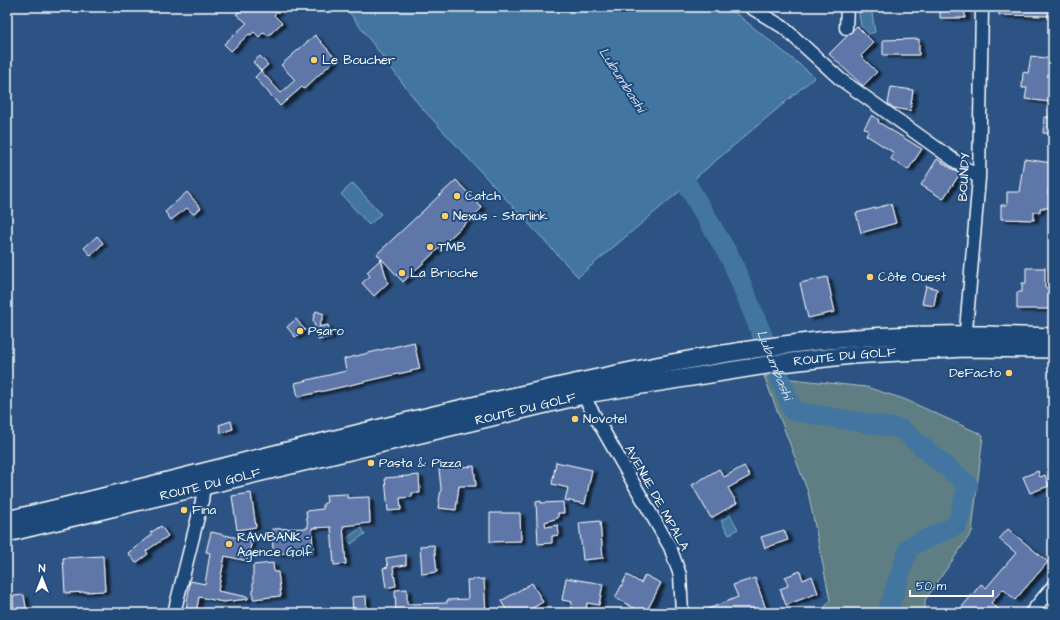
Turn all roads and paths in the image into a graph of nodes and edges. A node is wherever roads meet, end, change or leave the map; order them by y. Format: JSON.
{"nodes":[{"id":1,"x":750,"y":7,"type":"edge"},
{"id":2,"x":847,"y":7,"type":"edge"},
{"id":3,"x":982,"y":7,"type":"edge"},
{"id":4,"x":846,"y":28,"type":"dead end"},
{"id":5,"x":979,"y":178,"type":"junction"},
{"id":6,"x":1053,"y":337,"type":"edge"},
{"id":7,"x":965,"y":341,"type":"junction"},
{"id":8,"x":1053,"y":349,"type":"edge"},
{"id":9,"x":771,"y":356,"type":"junction"},
{"id":10,"x":580,"y":389,"type":"junction"},
{"id":11,"x":202,"y":479,"type":"junction"},
{"id":12,"x":7,"y":520,"type":"edge"},
{"id":13,"x":7,"y":533,"type":"edge"},
{"id":14,"x":1053,"y":586,"type":"edge"},
{"id":15,"x":174,"y":613,"type":"edge"},
{"id":16,"x":682,"y":613,"type":"edge"},
{"id":17,"x":1031,"y":613,"type":"edge"}],
"edges":[{"from":1,"to":5,"type":"street"},
{"from":2,"to":4,"type":"street"},
{"from":3,"to":5,"type":"street","name":"BOUNDY"},
{"from":5,"to":7,"type":"street","name":"BOUNDY"},
{"from":6,"to":7,"type":"main road"},
{"from":7,"to":8,"type":"main road","name":"ROUTE DU GOLF"},
{"from":7,"to":9,"type":"main road","name":"ROUTE DU GOLF"},
{"from":9,"to":10,"type":"main road","name":"ROUTE DU GOLF"},
{"from":9,"to":10,"type":"main road"},
{"from":10,"to":11,"type":"main road","name":"ROUTE DU GOLF"},
{"from":10,"to":16,"type":"street","name":"AVENUE DE MPALA"},
{"from":11,"to":12,"type":"main road"},
{"from":11,"to":13,"type":"main road","name":"ROUTE DU GOLF"},
{"from":11,"to":15,"type":"street"},
{"from":14,"to":17,"type":"street"}]}
